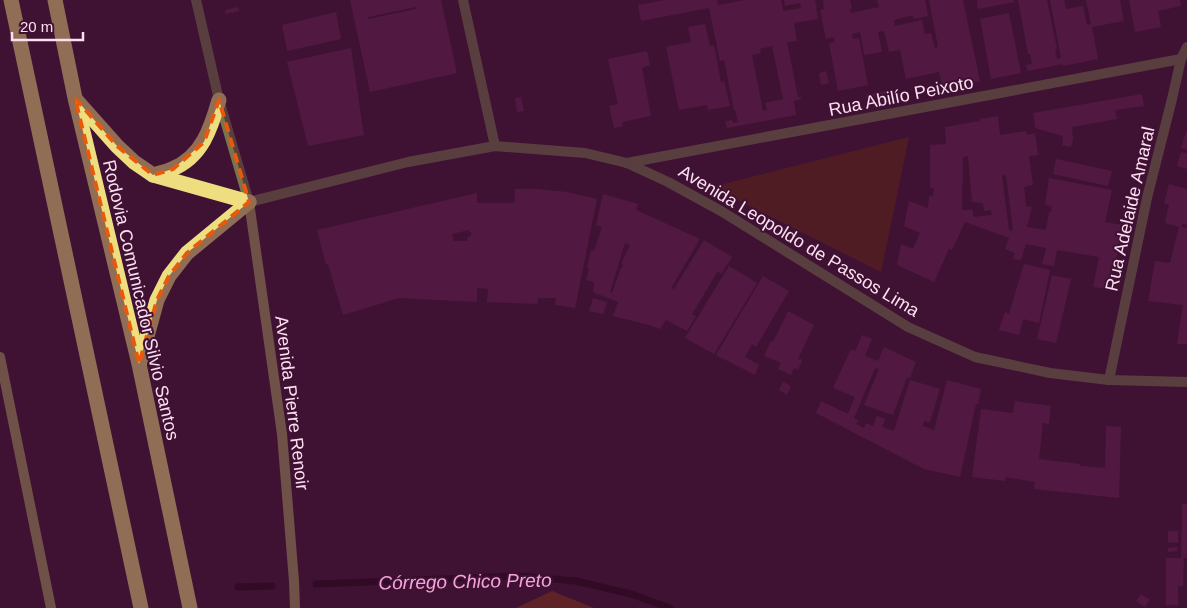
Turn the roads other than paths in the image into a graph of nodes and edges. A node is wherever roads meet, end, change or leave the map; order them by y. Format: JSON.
{"nodes":[{"id":1,"x":11,"y":0,"type":"edge"},
{"id":2,"x":55,"y":0,"type":"edge"},
{"id":3,"x":196,"y":0,"type":"edge"},
{"id":4,"x":463,"y":0,"type":"edge"},
{"id":5,"x":1187,"y":47,"type":"edge"},
{"id":6,"x":1181,"y":59,"type":"junction"},
{"id":7,"x":75,"y":98,"type":"junction"},
{"id":8,"x":219,"y":100,"type":"junction"},
{"id":9,"x":495,"y":146,"type":"junction"},
{"id":10,"x":627,"y":163,"type":"junction"},
{"id":11,"x":153,"y":175,"type":"junction"},
{"id":12,"x":248,"y":202,"type":"junction"},
{"id":13,"x":0,"y":358,"type":"edge"},
{"id":14,"x":139,"y":364,"type":"junction"},
{"id":15,"x":1109,"y":380,"type":"junction"},
{"id":16,"x":1187,"y":382,"type":"edge"},
{"id":17,"x":119,"y":507,"type":"junction"},
{"id":18,"x":51,"y":608,"type":"edge"},
{"id":19,"x":133,"y":608,"type":"edge"},
{"id":20,"x":141,"y":608,"type":"edge"},
{"id":21,"x":190,"y":608,"type":"edge"},
{"id":22,"x":295,"y":608,"type":"edge"}],
"edges":[{"from":1,"to":17,"type":"highway"},
{"from":2,"to":7,"type":"highway","name":"Rodovia Comunicador Silvio Santos"},
{"from":3,"to":8,"type":"street"},
{"from":4,"to":9,"type":"street"},
{"from":5,"to":6,"type":"street","name":"Rua Adelaide Amaral"},
{"from":6,"to":10,"type":"street","name":"Rua Abilío Peixoto"},
{"from":6,"to":15,"type":"street","name":"Rua Adelaide Amaral"},
{"from":7,"to":11,"type":"highway"},
{"from":7,"to":14,"type":"highway","name":"Rodovia Comunicador Silvio Santos"},
{"from":8,"to":11,"type":"highway"},
{"from":8,"to":12,"type":"street"},
{"from":9,"to":10,"type":"street","name":"Avenida Leopoldo de Passos Lima"},
{"from":9,"to":12,"type":"street","name":"Avenida Leopoldo de Passos Lima"},
{"from":10,"to":15,"type":"street","name":"Avenida Leopoldo de Passos Lima"},
{"from":11,"to":12,"type":"highway"},
{"from":12,"to":14,"type":"highway"},
{"from":12,"to":22,"type":"street","name":"Avenida Pierre Renoir"},
{"from":13,"to":18,"type":"street"},
{"from":14,"to":21,"type":"highway","name":"Rodovia Comunicador Silvio Santos"},
{"from":15,"to":16,"type":"street","name":"Avenida Leopoldo de Passos Lima"},
{"from":17,"to":19,"type":"highway"},
{"from":17,"to":20,"type":"highway"}]}
